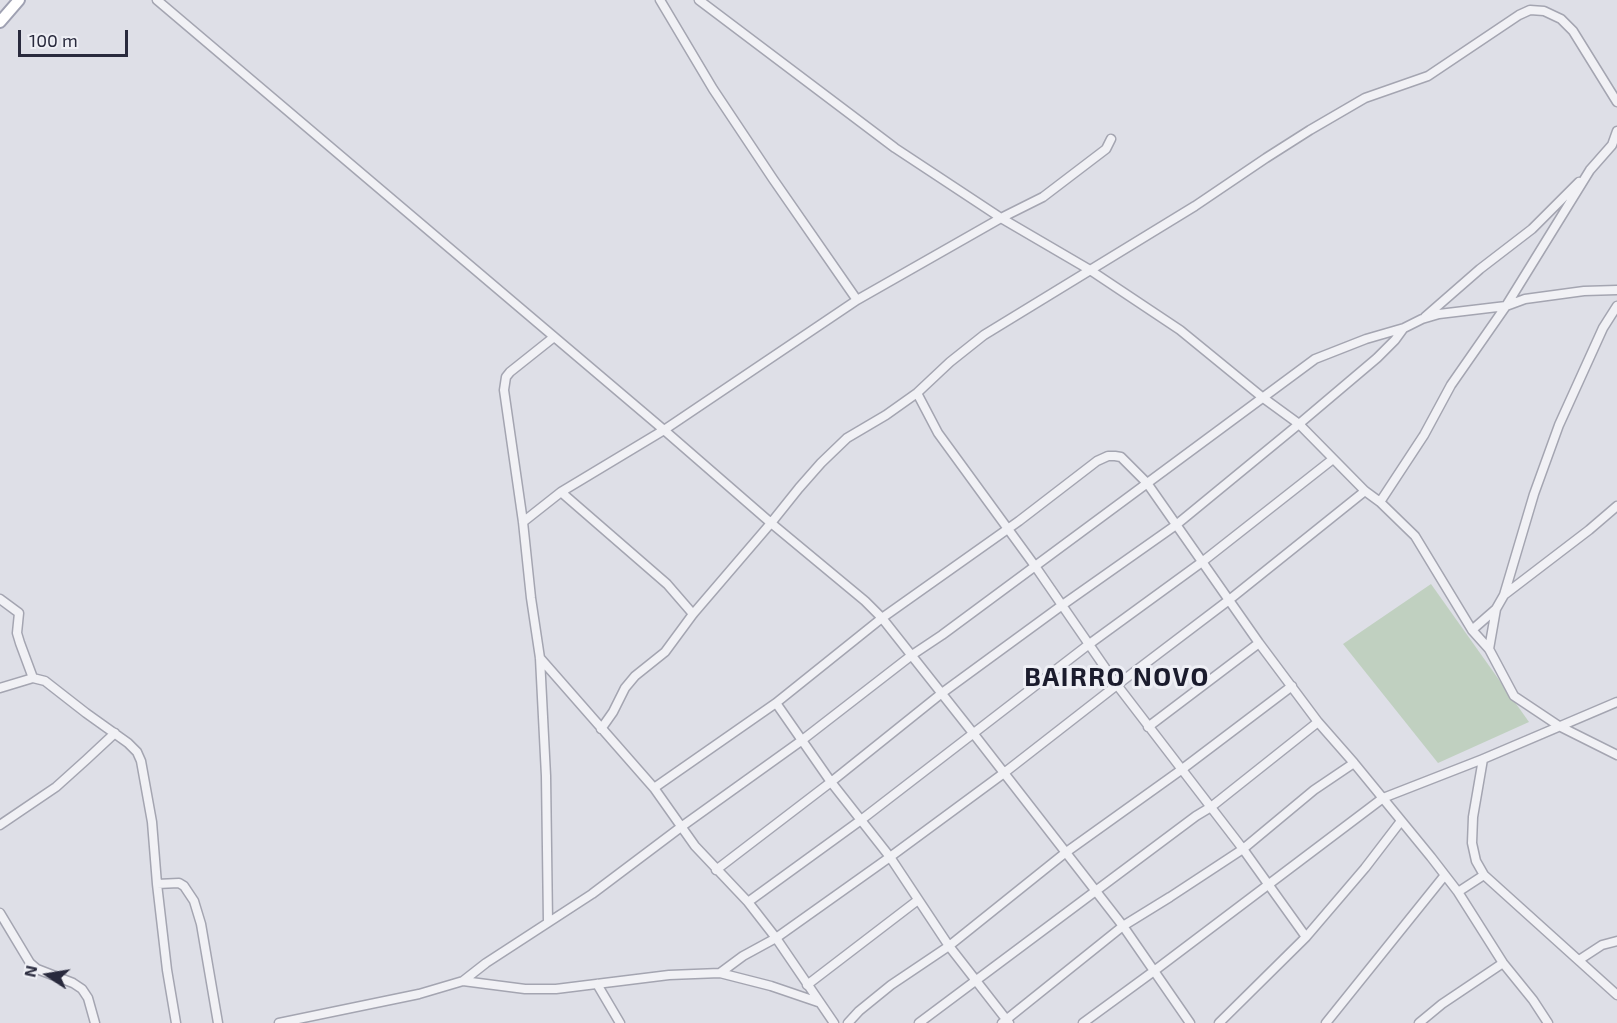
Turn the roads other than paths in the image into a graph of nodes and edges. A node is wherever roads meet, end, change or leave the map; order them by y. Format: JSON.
{"nodes":[{"id":1,"x":19,"y":0,"type":"edge"},
{"id":2,"x":157,"y":0,"type":"edge"},
{"id":3,"x":660,"y":0,"type":"edge"},
{"id":4,"x":699,"y":0,"type":"edge"},
{"id":5,"x":0,"y":22,"type":"edge"},
{"id":6,"x":1617,"y":102,"type":"edge"},
{"id":7,"x":1617,"y":131,"type":"edge"},
{"id":8,"x":1111,"y":139,"type":"dead end"},
{"id":9,"x":1590,"y":170,"type":"junction"},
{"id":10,"x":1001,"y":218,"type":"junction"},
{"id":11,"x":1090,"y":270,"type":"junction"},
{"id":12,"x":1617,"y":290,"type":"edge"},
{"id":13,"x":857,"y":300,"type":"junction"},
{"id":14,"x":1506,"y":306,"type":"junction"},
{"id":15,"x":1617,"y":306,"type":"edge"},
{"id":16,"x":1422,"y":319,"type":"junction"},
{"id":17,"x":1404,"y":328,"type":"junction"},
{"id":18,"x":554,"y":337,"type":"junction"},
{"id":19,"x":917,"y":393,"type":"junction"},
{"id":20,"x":1262,"y":397,"type":"junction"},
{"id":21,"x":1299,"y":424,"type":"junction"},
{"id":22,"x":664,"y":430,"type":"junction"},
{"id":23,"x":1333,"y":459,"type":"junction"},
{"id":24,"x":1147,"y":483,"type":"junction"},
{"id":25,"x":1365,"y":491,"type":"junction"},
{"id":26,"x":561,"y":492,"type":"junction"},
{"id":27,"x":1380,"y":502,"type":"junction"},
{"id":28,"x":1617,"y":506,"type":"edge"},
{"id":29,"x":523,"y":522,"type":"junction"},
{"id":30,"x":771,"y":523,"type":"junction"},
{"id":31,"x":1176,"y":525,"type":"junction"},
{"id":32,"x":1008,"y":528,"type":"junction"},
{"id":33,"x":1202,"y":562,"type":"junction"},
{"id":34,"x":1035,"y":566,"type":"junction"},
{"id":35,"x":1504,"y":596,"type":"junction"},
{"id":36,"x":0,"y":600,"type":"edge"},
{"id":37,"x":1229,"y":600,"type":"junction"},
{"id":38,"x":1061,"y":606,"type":"junction"},
{"id":39,"x":1496,"y":609,"type":"junction"},
{"id":40,"x":693,"y":614,"type":"junction"},
{"id":41,"x":882,"y":618,"type":"junction"},
{"id":42,"x":1472,"y":630,"type":"junction"},
{"id":43,"x":1259,"y":643,"type":"junction"},
{"id":44,"x":1088,"y":645,"type":"junction"},
{"id":45,"x":1489,"y":648,"type":"junction"},
{"id":46,"x":912,"y":655,"type":"junction"},
{"id":47,"x":540,"y":658,"type":"junction"},
{"id":48,"x":33,"y":678,"type":"junction"},
{"id":49,"x":1117,"y":685,"type":"junction"},
{"id":50,"x":1292,"y":686,"type":"junction"},
{"id":51,"x":0,"y":688,"type":"edge"},
{"id":52,"x":942,"y":693,"type":"junction"},
{"id":53,"x":1617,"y":702,"type":"edge"},
{"id":54,"x":776,"y":704,"type":"junction"},
{"id":55,"x":1318,"y":722,"type":"junction"},
{"id":56,"x":1559,"y":726,"type":"junction"},
{"id":57,"x":1148,"y":727,"type":"junction"},
{"id":58,"x":601,"y":729,"type":"junction"},
{"id":59,"x":115,"y":733,"type":"junction"},
{"id":60,"x":974,"y":733,"type":"junction"},
{"id":61,"x":801,"y":741,"type":"junction"},
{"id":62,"x":1617,"y":754,"type":"edge"},
{"id":63,"x":1483,"y":759,"type":"junction"},
{"id":64,"x":1354,"y":763,"type":"junction"},
{"id":65,"x":1181,"y":770,"type":"junction"},
{"id":66,"x":1004,"y":773,"type":"junction"},
{"id":67,"x":831,"y":782,"type":"junction"},
{"id":68,"x":654,"y":788,"type":"junction"},
{"id":69,"x":1383,"y":798,"type":"junction"},
{"id":70,"x":1211,"y":807,"type":"junction"},
{"id":71,"x":861,"y":820,"type":"junction"},
{"id":72,"x":1401,"y":821,"type":"junction"},
{"id":73,"x":0,"y":825,"type":"edge"},
{"id":74,"x":681,"y":827,"type":"junction"},
{"id":75,"x":1243,"y":849,"type":"junction"},
{"id":76,"x":1065,"y":853,"type":"junction"},
{"id":77,"x":890,"y":857,"type":"junction"},
{"id":78,"x":716,"y":870,"type":"junction"},
{"id":79,"x":1444,"y":875,"type":"junction"},
{"id":80,"x":1484,"y":875,"type":"junction"},
{"id":81,"x":157,"y":884,"type":"junction"},
{"id":82,"x":1269,"y":884,"type":"junction"},
{"id":83,"x":1095,"y":891,"type":"junction"},
{"id":84,"x":1458,"y":892,"type":"junction"},
{"id":85,"x":918,"y":900,"type":"junction"},
{"id":86,"x":748,"y":902,"type":"junction"},
{"id":87,"x":0,"y":913,"type":"edge"},
{"id":88,"x":548,"y":922,"type":"junction"},
{"id":89,"x":1123,"y":926,"type":"junction"},
{"id":90,"x":1306,"y":937,"type":"junction"},
{"id":91,"x":776,"y":938,"type":"junction"},
{"id":92,"x":1617,"y":941,"type":"edge"},
{"id":93,"x":949,"y":946,"type":"junction"},
{"id":94,"x":1579,"y":960,"type":"junction"},
{"id":95,"x":1503,"y":963,"type":"junction"},
{"id":96,"x":1154,"y":971,"type":"junction"},
{"id":97,"x":720,"y":973,"type":"junction"},
{"id":98,"x":463,"y":981,"type":"junction"},
{"id":99,"x":977,"y":981,"type":"junction"},
{"id":100,"x":597,"y":984,"type":"junction"},
{"id":101,"x":807,"y":985,"type":"junction"},
{"id":102,"x":1617,"y":994,"type":"edge"},
{"id":103,"x":819,"y":1002,"type":"junction"},
{"id":104,"x":322,"y":1019,"type":"edge"},
{"id":105,"x":1006,"y":1022,"type":"edge"},
{"id":106,"x":95,"y":1023,"type":"edge"},
{"id":107,"x":176,"y":1023,"type":"edge"},
{"id":108,"x":218,"y":1023,"type":"edge"},
{"id":109,"x":279,"y":1023,"type":"edge"},
{"id":110,"x":620,"y":1023,"type":"edge"},
{"id":111,"x":834,"y":1023,"type":"edge"},
{"id":112,"x":848,"y":1023,"type":"edge"},
{"id":113,"x":919,"y":1023,"type":"edge"},
{"id":114,"x":1083,"y":1023,"type":"edge"},
{"id":115,"x":1190,"y":1023,"type":"edge"},
{"id":116,"x":1219,"y":1023,"type":"edge"},
{"id":117,"x":1326,"y":1023,"type":"edge"},
{"id":118,"x":1419,"y":1023,"type":"edge"},
{"id":119,"x":1548,"y":1023,"type":"edge"}],
"edges":[{"from":1,"to":5,"type":"main road"},
{"from":2,"to":18,"type":"street"},
{"from":3,"to":13,"type":"street"},
{"from":4,"to":10,"type":"street"},
{"from":6,"to":11,"type":"street"},
{"from":7,"to":9,"type":"street"},
{"from":8,"to":10,"type":"street"},
{"from":9,"to":14,"type":"street"},
{"from":9,"to":16,"type":"street"},
{"from":10,"to":11,"type":"street"},
{"from":10,"to":13,"type":"street"},
{"from":11,"to":19,"type":"street"},
{"from":11,"to":20,"type":"street"},
{"from":12,"to":14,"type":"street"},
{"from":13,"to":22,"type":"street"},
{"from":14,"to":16,"type":"street"},
{"from":14,"to":27,"type":"street"},
{"from":15,"to":35,"type":"street"},
{"from":16,"to":17,"type":"street"},
{"from":17,"to":20,"type":"street"},
{"from":17,"to":21,"type":"street"},
{"from":18,"to":22,"type":"street"},
{"from":18,"to":29,"type":"street"},
{"from":19,"to":30,"type":"street"},
{"from":19,"to":32,"type":"street"},
{"from":20,"to":21,"type":"street"},
{"from":20,"to":24,"type":"street"},
{"from":21,"to":23,"type":"street"},
{"from":21,"to":31,"type":"street"},
{"from":22,"to":26,"type":"street"},
{"from":22,"to":30,"type":"street"},
{"from":23,"to":25,"type":"street"},
{"from":23,"to":33,"type":"street"},
{"from":24,"to":31,"type":"street"},
{"from":24,"to":32,"type":"street"},
{"from":24,"to":34,"type":"street"},
{"from":25,"to":27,"type":"street"},
{"from":25,"to":37,"type":"street"},
{"from":26,"to":29,"type":"street"},
{"from":26,"to":40,"type":"street"},
{"from":27,"to":42,"type":"street"},
{"from":28,"to":35,"type":"street"},
{"from":29,"to":47,"type":"street"},
{"from":30,"to":40,"type":"street"},
{"from":30,"to":41,"type":"street"},
{"from":31,"to":33,"type":"street"},
{"from":31,"to":38,"type":"street"},
{"from":32,"to":34,"type":"street"},
{"from":32,"to":41,"type":"street"},
{"from":33,"to":37,"type":"street"},
{"from":33,"to":44,"type":"street"},
{"from":34,"to":38,"type":"street"},
{"from":34,"to":46,"type":"street"},
{"from":35,"to":39,"type":"street"},
{"from":36,"to":48,"type":"street"},
{"from":37,"to":43,"type":"street"},
{"from":37,"to":49,"type":"street"},
{"from":38,"to":44,"type":"street"},
{"from":38,"to":52,"type":"street"},
{"from":39,"to":42,"type":"street"},
{"from":39,"to":45,"type":"street"},
{"from":40,"to":58,"type":"street"},
{"from":41,"to":46,"type":"street"},
{"from":41,"to":54,"type":"street"},
{"from":42,"to":45,"type":"street"},
{"from":43,"to":50,"type":"street"},
{"from":43,"to":57,"type":"street"},
{"from":44,"to":49,"type":"street"},
{"from":44,"to":60,"type":"street"},
{"from":45,"to":56,"type":"street"},
{"from":46,"to":52,"type":"street"},
{"from":46,"to":61,"type":"street"},
{"from":47,"to":58,"type":"street"},
{"from":47,"to":88,"type":"street"},
{"from":48,"to":51,"type":"street"},
{"from":48,"to":59,"type":"street"},
{"from":49,"to":57,"type":"street"},
{"from":49,"to":66,"type":"street"},
{"from":50,"to":55,"type":"street"},
{"from":50,"to":65,"type":"street"},
{"from":52,"to":60,"type":"street"},
{"from":52,"to":67,"type":"street"},
{"from":53,"to":56,"type":"street"},
{"from":54,"to":61,"type":"street"},
{"from":54,"to":68,"type":"street"},
{"from":55,"to":64,"type":"street"},
{"from":55,"to":70,"type":"street"},
{"from":56,"to":62,"type":"street"},
{"from":56,"to":63,"type":"street"},
{"from":57,"to":65,"type":"street"},
{"from":58,"to":68,"type":"street"},
{"from":59,"to":73,"type":"street"},
{"from":59,"to":81,"type":"street"},
{"from":60,"to":66,"type":"street"},
{"from":60,"to":71,"type":"street"},
{"from":61,"to":67,"type":"street"},
{"from":61,"to":74,"type":"street"},
{"from":63,"to":69,"type":"street"},
{"from":63,"to":80,"type":"street"},
{"from":64,"to":69,"type":"street"},
{"from":64,"to":75,"type":"street"},
{"from":65,"to":70,"type":"street"},
{"from":65,"to":76,"type":"street"},
{"from":66,"to":76,"type":"street"},
{"from":66,"to":77,"type":"street"},
{"from":67,"to":71,"type":"street"},
{"from":67,"to":78,"type":"street"},
{"from":68,"to":74,"type":"street"},
{"from":69,"to":72,"type":"street"},
{"from":69,"to":82,"type":"street"},
{"from":70,"to":75,"type":"street"},
{"from":70,"to":83,"type":"street"},
{"from":71,"to":77,"type":"street"},
{"from":71,"to":86,"type":"street"},
{"from":72,"to":79,"type":"street"},
{"from":72,"to":90,"type":"street"},
{"from":74,"to":78,"type":"street"},
{"from":74,"to":88,"type":"street"},
{"from":75,"to":82,"type":"street"},
{"from":75,"to":89,"type":"street"},
{"from":76,"to":83,"type":"street"},
{"from":76,"to":93,"type":"street"},
{"from":77,"to":85,"type":"street"},
{"from":77,"to":91,"type":"street"},
{"from":78,"to":86,"type":"street"},
{"from":79,"to":84,"type":"street"},
{"from":79,"to":117,"type":"street"},
{"from":80,"to":84,"type":"street"},
{"from":80,"to":94,"type":"street"},
{"from":81,"to":107,"type":"street"},
{"from":81,"to":108,"type":"street"},
{"from":82,"to":90,"type":"street"},
{"from":82,"to":96,"type":"street"},
{"from":83,"to":89,"type":"street"},
{"from":83,"to":99,"type":"street"},
{"from":84,"to":95,"type":"street"},
{"from":85,"to":93,"type":"street"},
{"from":85,"to":101,"type":"street"},
{"from":86,"to":91,"type":"street"},
{"from":87,"to":106,"type":"street"},
{"from":88,"to":98,"type":"street"},
{"from":89,"to":96,"type":"street"},
{"from":89,"to":105,"type":"street"},
{"from":90,"to":116,"type":"street"},
{"from":91,"to":97,"type":"street"},
{"from":91,"to":101,"type":"street"},
{"from":92,"to":94,"type":"street"},
{"from":93,"to":99,"type":"street"},
{"from":93,"to":112,"type":"street"},
{"from":94,"to":102,"type":"street"},
{"from":95,"to":118,"type":"street"},
{"from":95,"to":119,"type":"street"},
{"from":96,"to":114,"type":"street"},
{"from":96,"to":115,"type":"street"},
{"from":97,"to":100,"type":"street"},
{"from":97,"to":103,"type":"street"},
{"from":98,"to":100,"type":"street"},
{"from":98,"to":104,"type":"street"},
{"from":99,"to":105,"type":"street"},
{"from":99,"to":113,"type":"street"},
{"from":100,"to":110,"type":"street"},
{"from":101,"to":103,"type":"street"},
{"from":103,"to":111,"type":"street"},
{"from":104,"to":109,"type":"street"}]}
